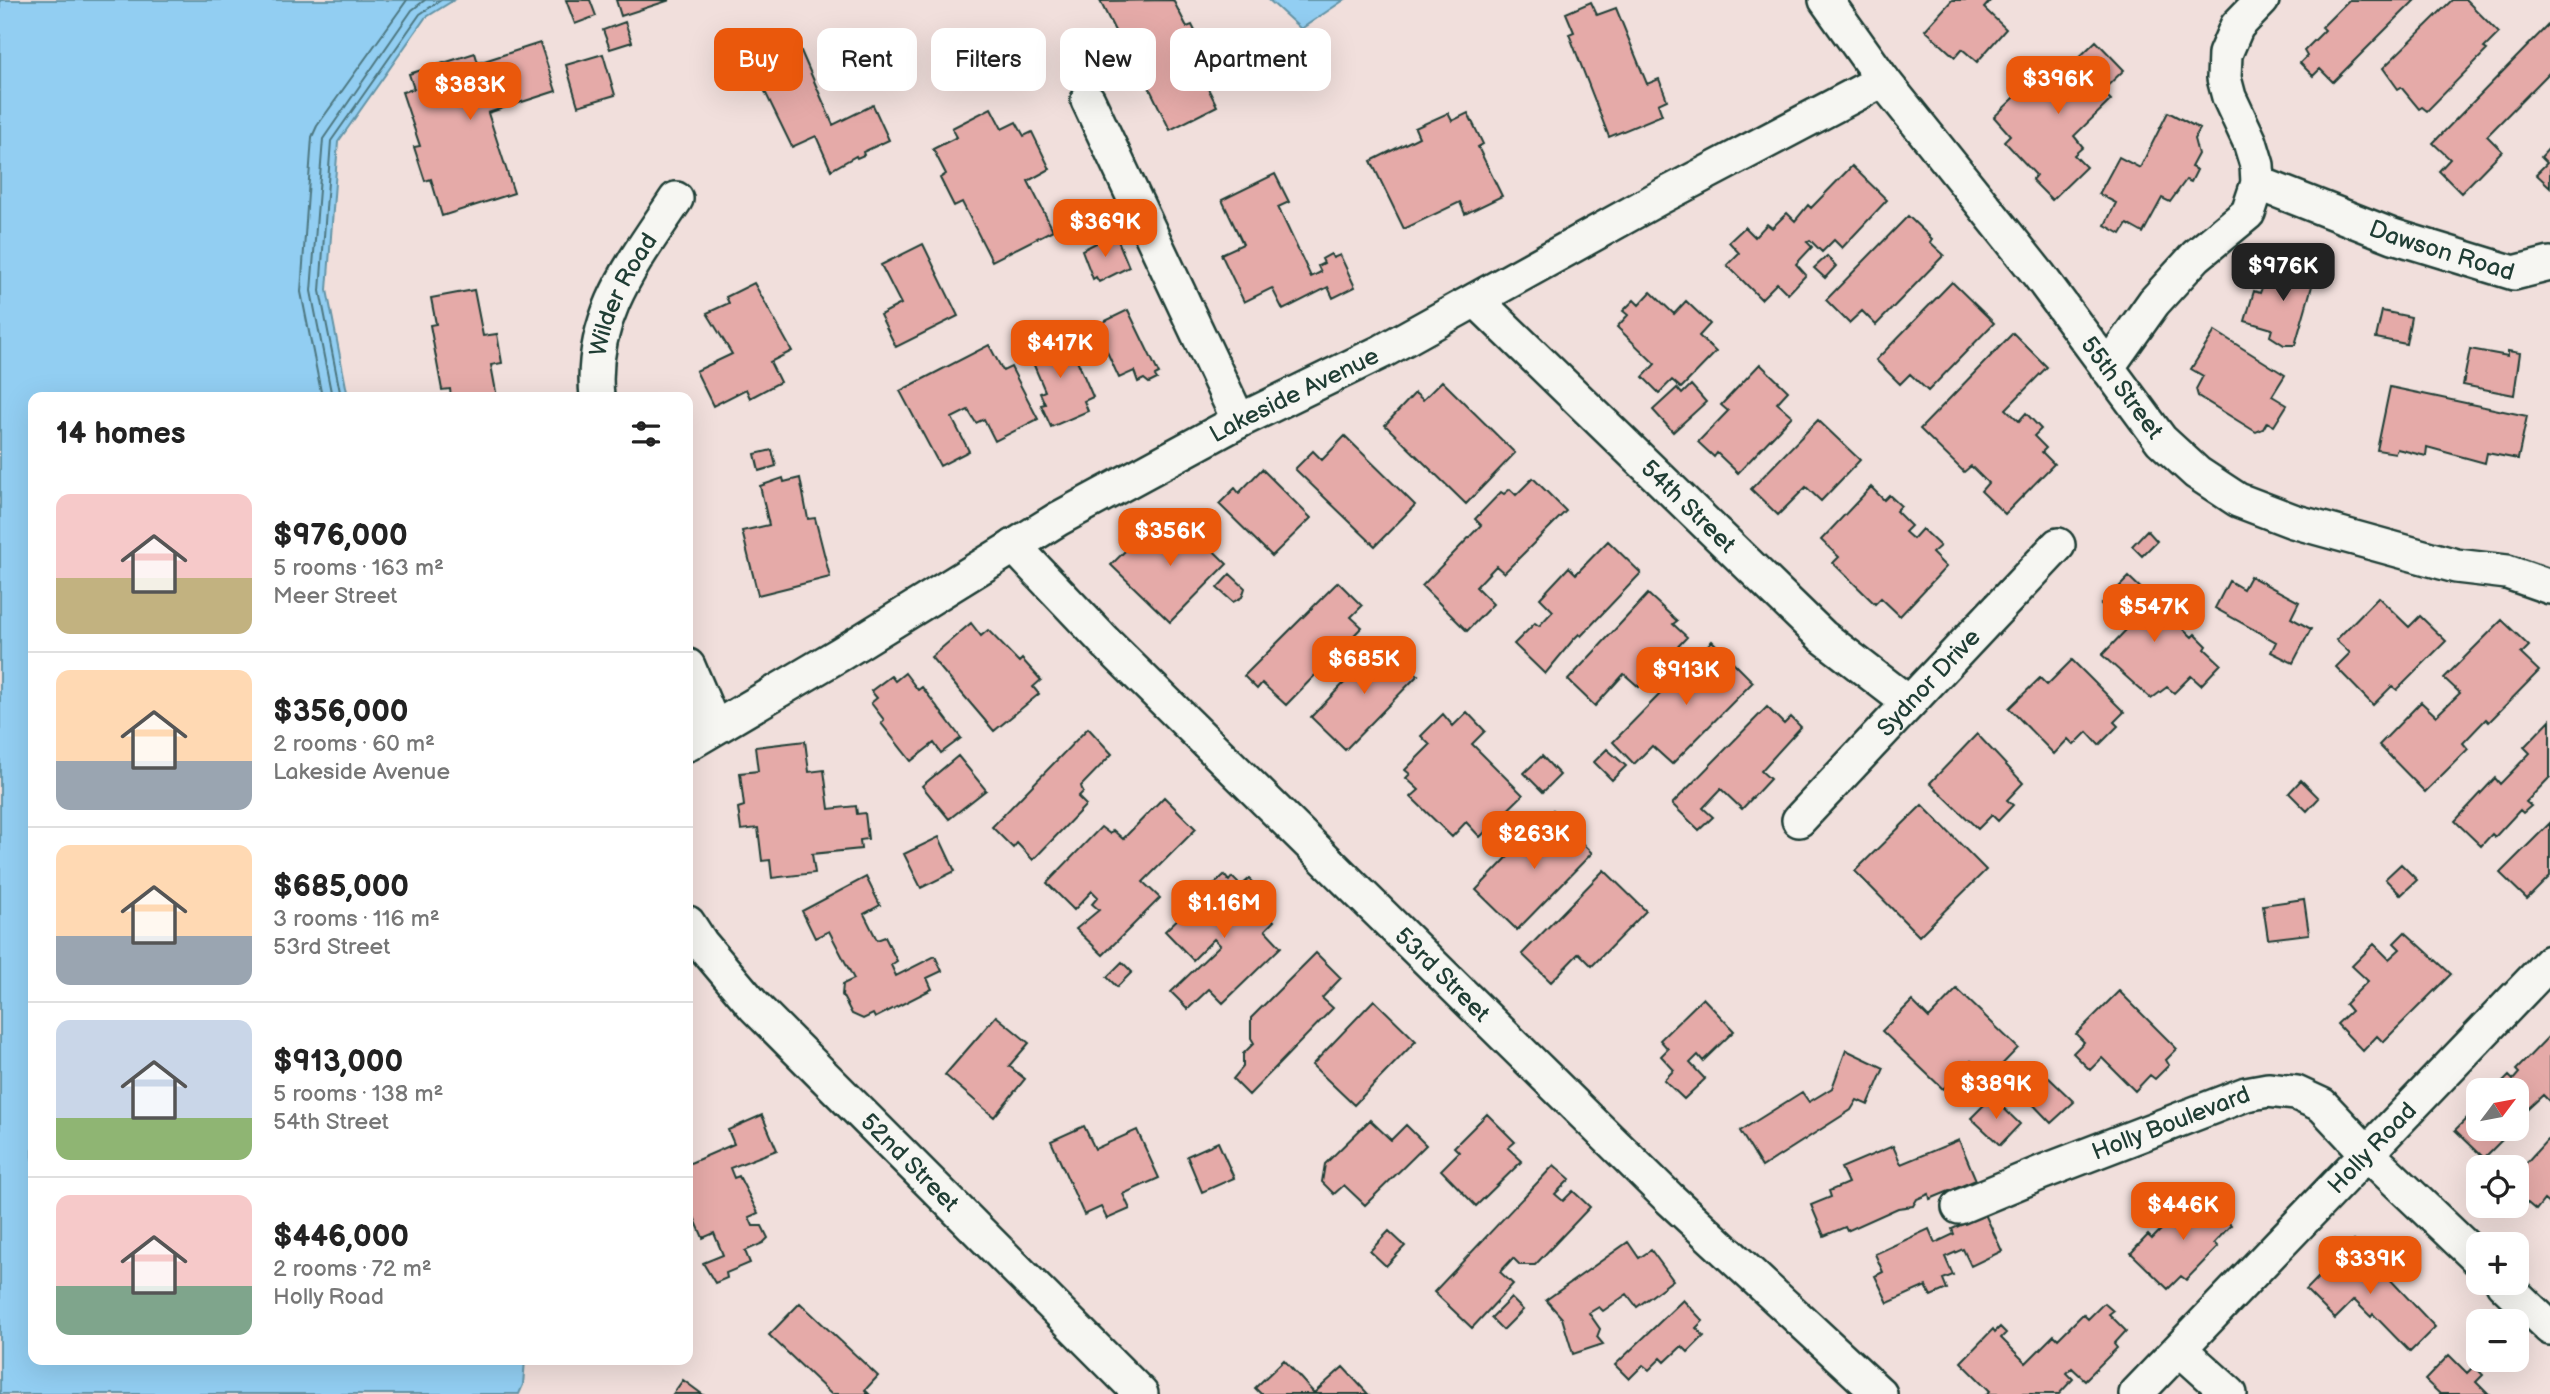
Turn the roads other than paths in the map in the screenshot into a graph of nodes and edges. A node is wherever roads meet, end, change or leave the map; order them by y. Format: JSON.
{"nodes":[{"id":1,"x":1826,"y":0,"type":"edge"},
{"id":2,"x":2262,"y":0,"type":"edge"},
{"id":3,"x":1883,"y":80,"type":"junction"},
{"id":4,"x":1088,"y":100,"type":"dead end"},
{"id":5,"x":2258,"y":183,"type":"junction"},
{"id":6,"x":676,"y":199,"type":"dead end"},
{"id":7,"x":2550,"y":264,"type":"edge"},
{"id":8,"x":1476,"y":300,"type":"junction"},
{"id":9,"x":2107,"y":368,"type":"junction"},
{"id":10,"x":596,"y":392,"type":"edge"},
{"id":11,"x":1239,"y":421,"type":"junction"},
{"id":12,"x":2058,"y":545,"type":"dead end"},
{"id":13,"x":1014,"y":546,"type":"junction"},
{"id":14,"x":2550,"y":587,"type":"edge"},
{"id":15,"x":693,"y":693,"type":"edge"},
{"id":16,"x":1909,"y":703,"type":"junction"},
{"id":17,"x":701,"y":735,"type":"edge"},
{"id":18,"x":1798,"y":820,"type":"dead end"},
{"id":19,"x":693,"y":931,"type":"edge"},
{"id":20,"x":2550,"y":962,"type":"edge"},
{"id":21,"x":2368,"y":1154,"type":"junction"},
{"id":22,"x":1959,"y":1207,"type":"dead end"},
{"id":23,"x":2466,"y":1248,"type":"edge"},
{"id":24,"x":2516,"y":1295,"type":"edge"},
{"id":25,"x":2550,"y":1328,"type":"edge"},
{"id":26,"x":2180,"y":1349,"type":"junction"},
{"id":27,"x":1141,"y":1394,"type":"edge"},
{"id":28,"x":1880,"y":1394,"type":"edge"},
{"id":29,"x":2136,"y":1394,"type":"edge"},
{"id":30,"x":2230,"y":1394,"type":"edge"}],
"edges":[{"from":1,"to":3,"type":"street","name":"55th Street"},
{"from":2,"to":5,"type":"street"},
{"from":3,"to":8,"type":"street","name":"Lakeside Avenue"},
{"from":3,"to":9,"type":"street","name":"55th Street"},
{"from":4,"to":11,"type":"street"},
{"from":5,"to":7,"type":"street","name":"Dawson Road"},
{"from":5,"to":9,"type":"street"},
{"from":6,"to":10,"type":"street","name":"Wilder Road"},
{"from":8,"to":11,"type":"street","name":"Lakeside Avenue"},
{"from":8,"to":16,"type":"street","name":"54th Street"},
{"from":9,"to":14,"type":"street","name":"55th Street"},
{"from":11,"to":13,"type":"street","name":"Lakeside Avenue"},
{"from":12,"to":16,"type":"street","name":"Sydnor Drive"},
{"from":13,"to":17,"type":"street","name":"Lakeside Avenue"},
{"from":13,"to":28,"type":"street","name":"53rd Street"},
{"from":15,"to":17,"type":"street"},
{"from":16,"to":18,"type":"street","name":"Sydnor Drive"},
{"from":19,"to":27,"type":"street","name":"52nd Street"},
{"from":20,"to":21,"type":"street","name":"Holly Road"},
{"from":21,"to":22,"type":"street","name":"Holly Boulevard"},
{"from":21,"to":23,"type":"street"},
{"from":21,"to":26,"type":"street","name":"Holly Road"},
{"from":24,"to":25,"type":"street"},
{"from":26,"to":29,"type":"street","name":"Holly Road"},
{"from":26,"to":30,"type":"street"}]}
